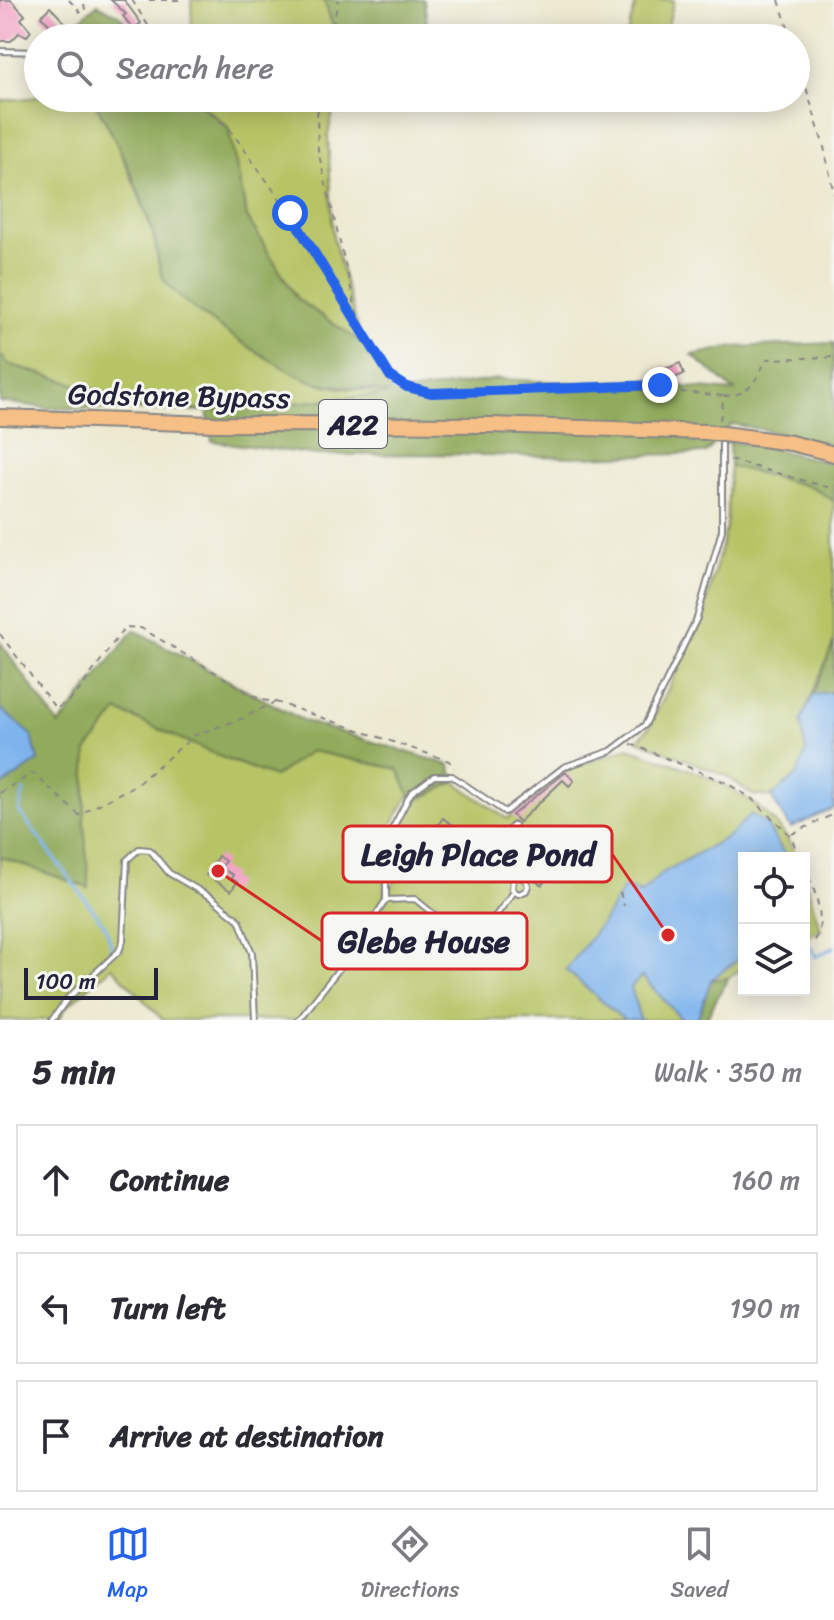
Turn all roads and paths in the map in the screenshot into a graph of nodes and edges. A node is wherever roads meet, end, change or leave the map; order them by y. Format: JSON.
{"nodes":[{"id":1,"x":69,"y":0,"type":"edge"},
{"id":2,"x":83,"y":0,"type":"edge"},
{"id":3,"x":132,"y":0,"type":"edge"},
{"id":4,"x":149,"y":0,"type":"edge"},
{"id":5,"x":180,"y":0,"type":"edge"},
{"id":6,"x":338,"y":0,"type":"edge"},
{"id":7,"x":779,"y":0,"type":"edge"},
{"id":8,"x":148,"y":24,"type":"edge"},
{"id":9,"x":334,"y":24,"type":"edge"},
{"id":10,"x":787,"y":24,"type":"edge"},
{"id":11,"x":0,"y":51,"type":"edge"},
{"id":12,"x":24,"y":52,"type":"edge"},
{"id":13,"x":810,"y":100,"type":"edge"},
{"id":14,"x":209,"y":112,"type":"edge"},
{"id":15,"x":318,"y":112,"type":"edge"},
{"id":16,"x":834,"y":194,"type":"edge"},
{"id":17,"x":361,"y":330,"type":"junction"},
{"id":18,"x":834,"y":357,"type":"edge"},
{"id":19,"x":724,"y":396,"type":"junction"},
{"id":20,"x":0,"y":417,"type":"edge"},
{"id":21,"x":720,"y":420,"type":"dead end"},
{"id":22,"x":726,"y":438,"type":"junction"},
{"id":23,"x":834,"y":454,"type":"edge"},
{"id":24,"x":721,"y":458,"type":"junction"},
{"id":25,"x":834,"y":489,"type":"edge"},
{"id":26,"x":0,"y":634,"type":"edge"},
{"id":27,"x":276,"y":702,"type":"junction"},
{"id":28,"x":624,"y":742,"type":"junction"},
{"id":29,"x":460,"y":780,"type":"junction"},
{"id":30,"x":0,"y":793,"type":"edge"},
{"id":31,"x":834,"y":814,"type":"edge"},
{"id":32,"x":514,"y":825,"type":"dead end"},
{"id":33,"x":790,"y":835,"type":"junction"},
{"id":34,"x":797,"y":852,"type":"edge"},
{"id":35,"x":513,"y":879,"type":"junction"},
{"id":36,"x":810,"y":885,"type":"edge"},
{"id":37,"x":514,"y":892,"type":"junction"},
{"id":38,"x":620,"y":892,"type":"dead end"},
{"id":39,"x":386,"y":900,"type":"junction"},
{"id":40,"x":624,"y":906,"type":"dead end"},
{"id":41,"x":814,"y":942,"type":"dead end"},
{"id":42,"x":52,"y":1020,"type":"edge"},
{"id":43,"x":255,"y":1020,"type":"edge"},
{"id":44,"x":299,"y":1020,"type":"edge"}],
"edges":[{"from":1,"to":2,"type":"path"},
{"from":3,"to":8,"type":"path"},
{"from":4,"to":5,"type":"path"},
{"from":6,"to":9,"type":"path"},
{"from":7,"to":10,"type":"path"},
{"from":11,"to":12,"type":"lane"},
{"from":13,"to":16,"type":"path"},
{"from":14,"to":17,"type":"path"},
{"from":15,"to":17,"type":"path"},
{"from":17,"to":19,"type":"path"},
{"from":18,"to":19,"type":"path"},
{"from":19,"to":21,"type":"path"},
{"from":20,"to":22,"type":"highway","name":"Godstone Bypass","number":"A22","bridge":true},
{"from":22,"to":23,"type":"highway","name":"Godstone Bypass","number":"A22"},
{"from":22,"to":24,"type":"lane"},
{"from":24,"to":25,"type":"path"},
{"from":24,"to":28,"type":"lane"},
{"from":26,"to":27,"type":"path"},
{"from":27,"to":29,"type":"path"},
{"from":27,"to":30,"type":"path"},
{"from":28,"to":29,"type":"lane"},
{"from":28,"to":33,"type":"path"},
{"from":29,"to":39,"type":"lane"},
{"from":31,"to":33,"type":"path"},
{"from":32,"to":35,"type":"lane"},
{"from":33,"to":34,"type":"path"},
{"from":35,"to":37,"type":"lane"},
{"from":35,"to":37,"type":"lane"},
{"from":36,"to":41,"type":"path"},
{"from":37,"to":39,"type":"lane"},
{"from":38,"to":40,"type":"path"},
{"from":39,"to":44,"type":"lane"},
{"from":42,"to":43,"type":"lane"}]}
